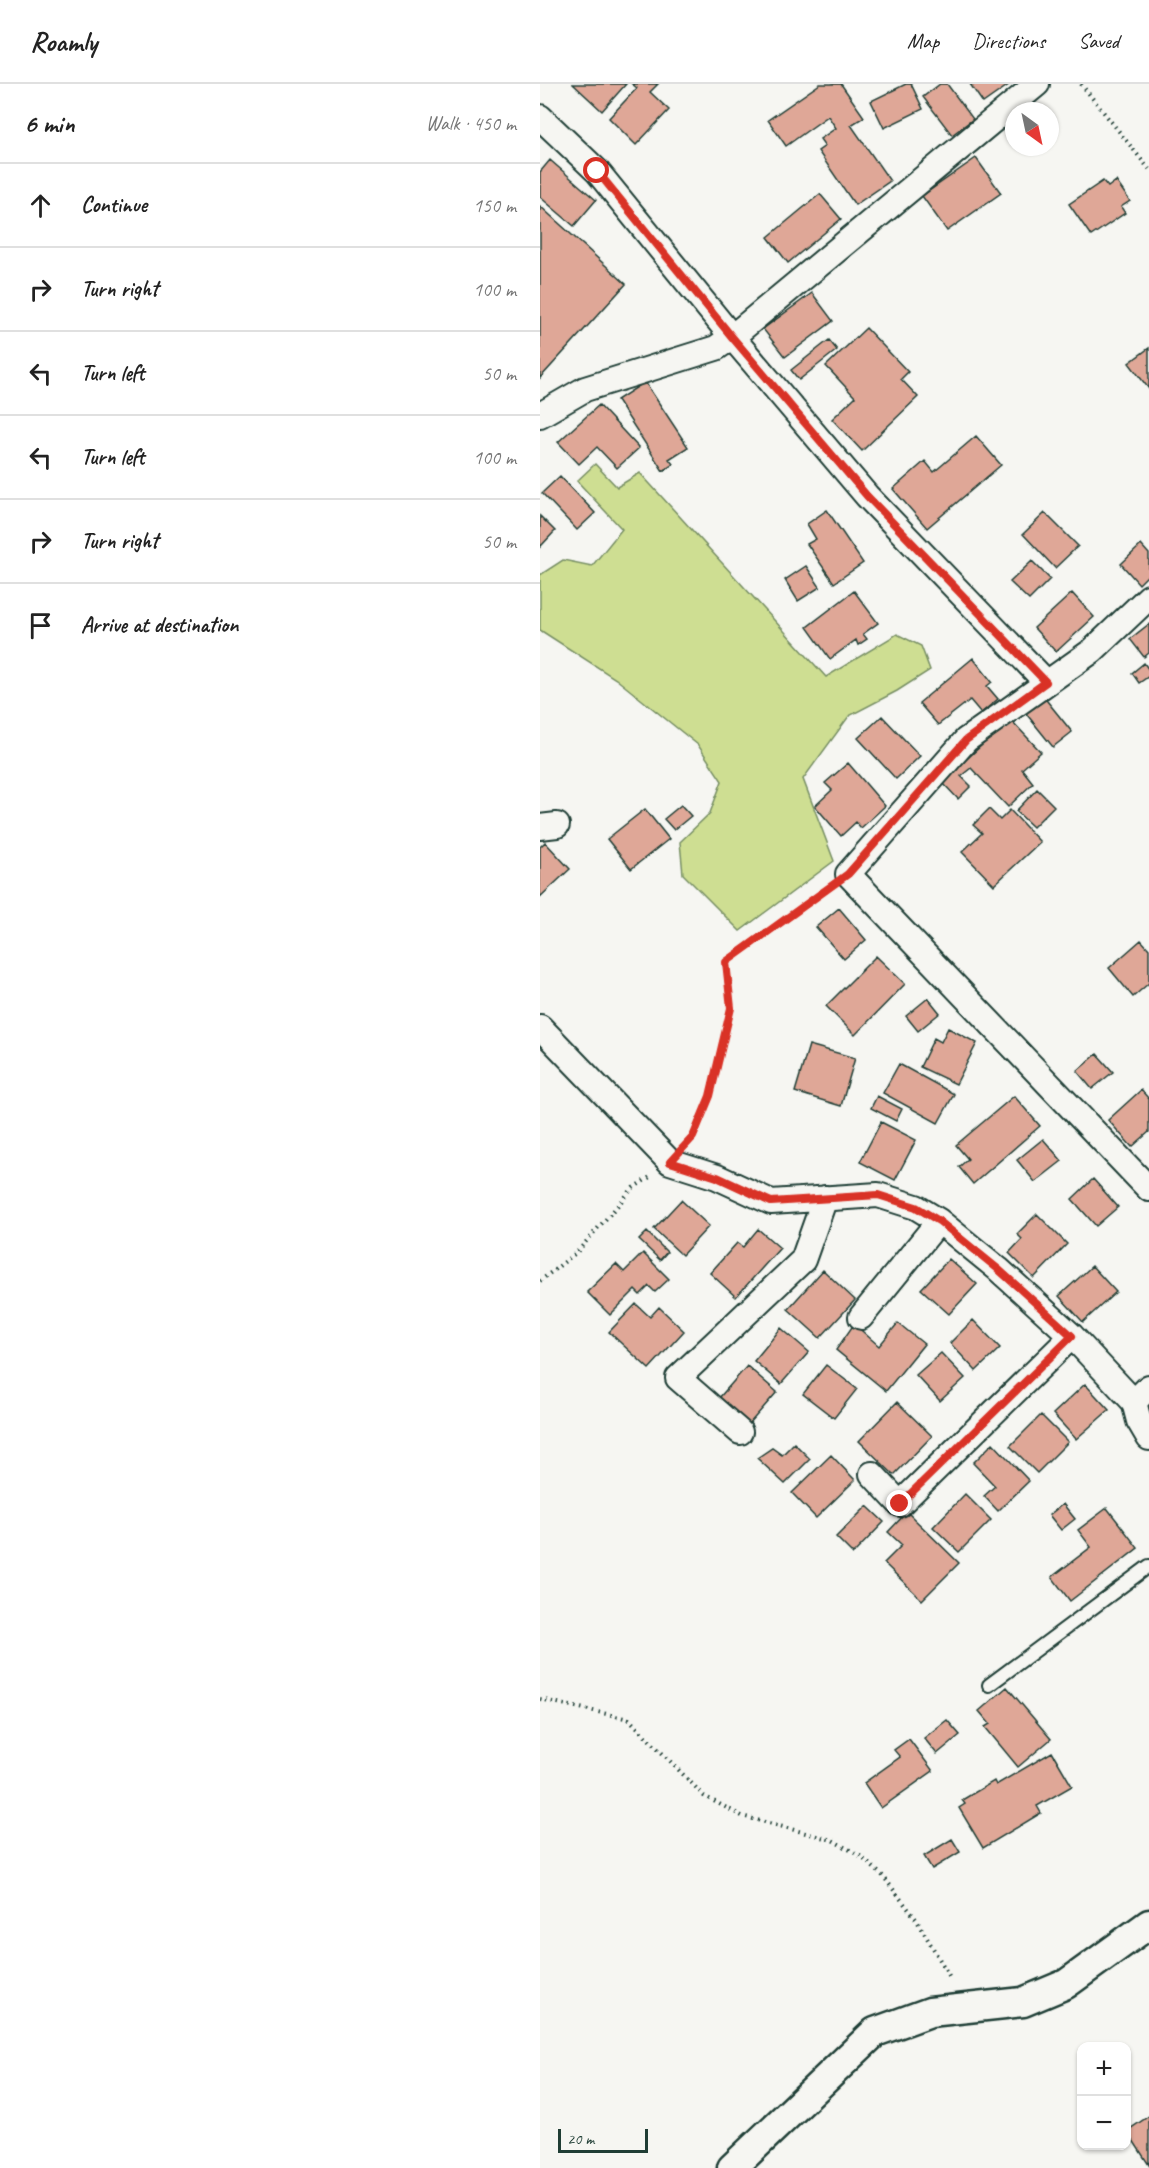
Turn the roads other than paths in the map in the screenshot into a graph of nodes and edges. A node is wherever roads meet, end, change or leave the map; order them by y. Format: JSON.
{"nodes":[{"id":1,"x":1037,"y":84,"type":"edge"},
{"id":2,"x":540,"y":117,"type":"edge"},
{"id":3,"x":732,"y":337,"type":"junction"},
{"id":4,"x":540,"y":415,"type":"edge"},
{"id":5,"x":1149,"y":597,"type":"edge"},
{"id":6,"x":1046,"y":682,"type":"junction"},
{"id":7,"x":540,"y":1027,"type":"edge"},
{"id":8,"x":1149,"y":1189,"type":"edge"},
{"id":9,"x":825,"y":1198,"type":"junction"},
{"id":10,"x":939,"y":1221,"type":"junction"},
{"id":11,"x":861,"y":1317,"type":"dead end"},
{"id":12,"x":1072,"y":1336,"type":"junction"},
{"id":13,"x":1142,"y":1395,"type":"edge"},
{"id":14,"x":740,"y":1432,"type":"dead end"},
{"id":15,"x":1149,"y":1438,"type":"edge"},
{"id":16,"x":872,"y":1474,"type":"dead end"},
{"id":17,"x":1149,"y":1566,"type":"edge"},
{"id":18,"x":989,"y":1685,"type":"dead end"},
{"id":19,"x":1149,"y":1924,"type":"edge"},
{"id":20,"x":732,"y":2168,"type":"edge"}],
"edges":[{"from":1,"to":3,"type":"street"},
{"from":2,"to":3,"type":"street"},
{"from":3,"to":4,"type":"street"},
{"from":3,"to":6,"type":"street"},
{"from":5,"to":6,"type":"street"},
{"from":6,"to":8,"type":"street"},
{"from":7,"to":9,"type":"street"},
{"from":9,"to":10,"type":"street"},
{"from":9,"to":14,"type":"street"},
{"from":10,"to":11,"type":"street"},
{"from":10,"to":12,"type":"street"},
{"from":12,"to":13,"type":"street"},
{"from":12,"to":16,"type":"street"},
{"from":13,"to":15,"type":"street"},
{"from":17,"to":18,"type":"lane"},
{"from":19,"to":20,"type":"street"}]}
